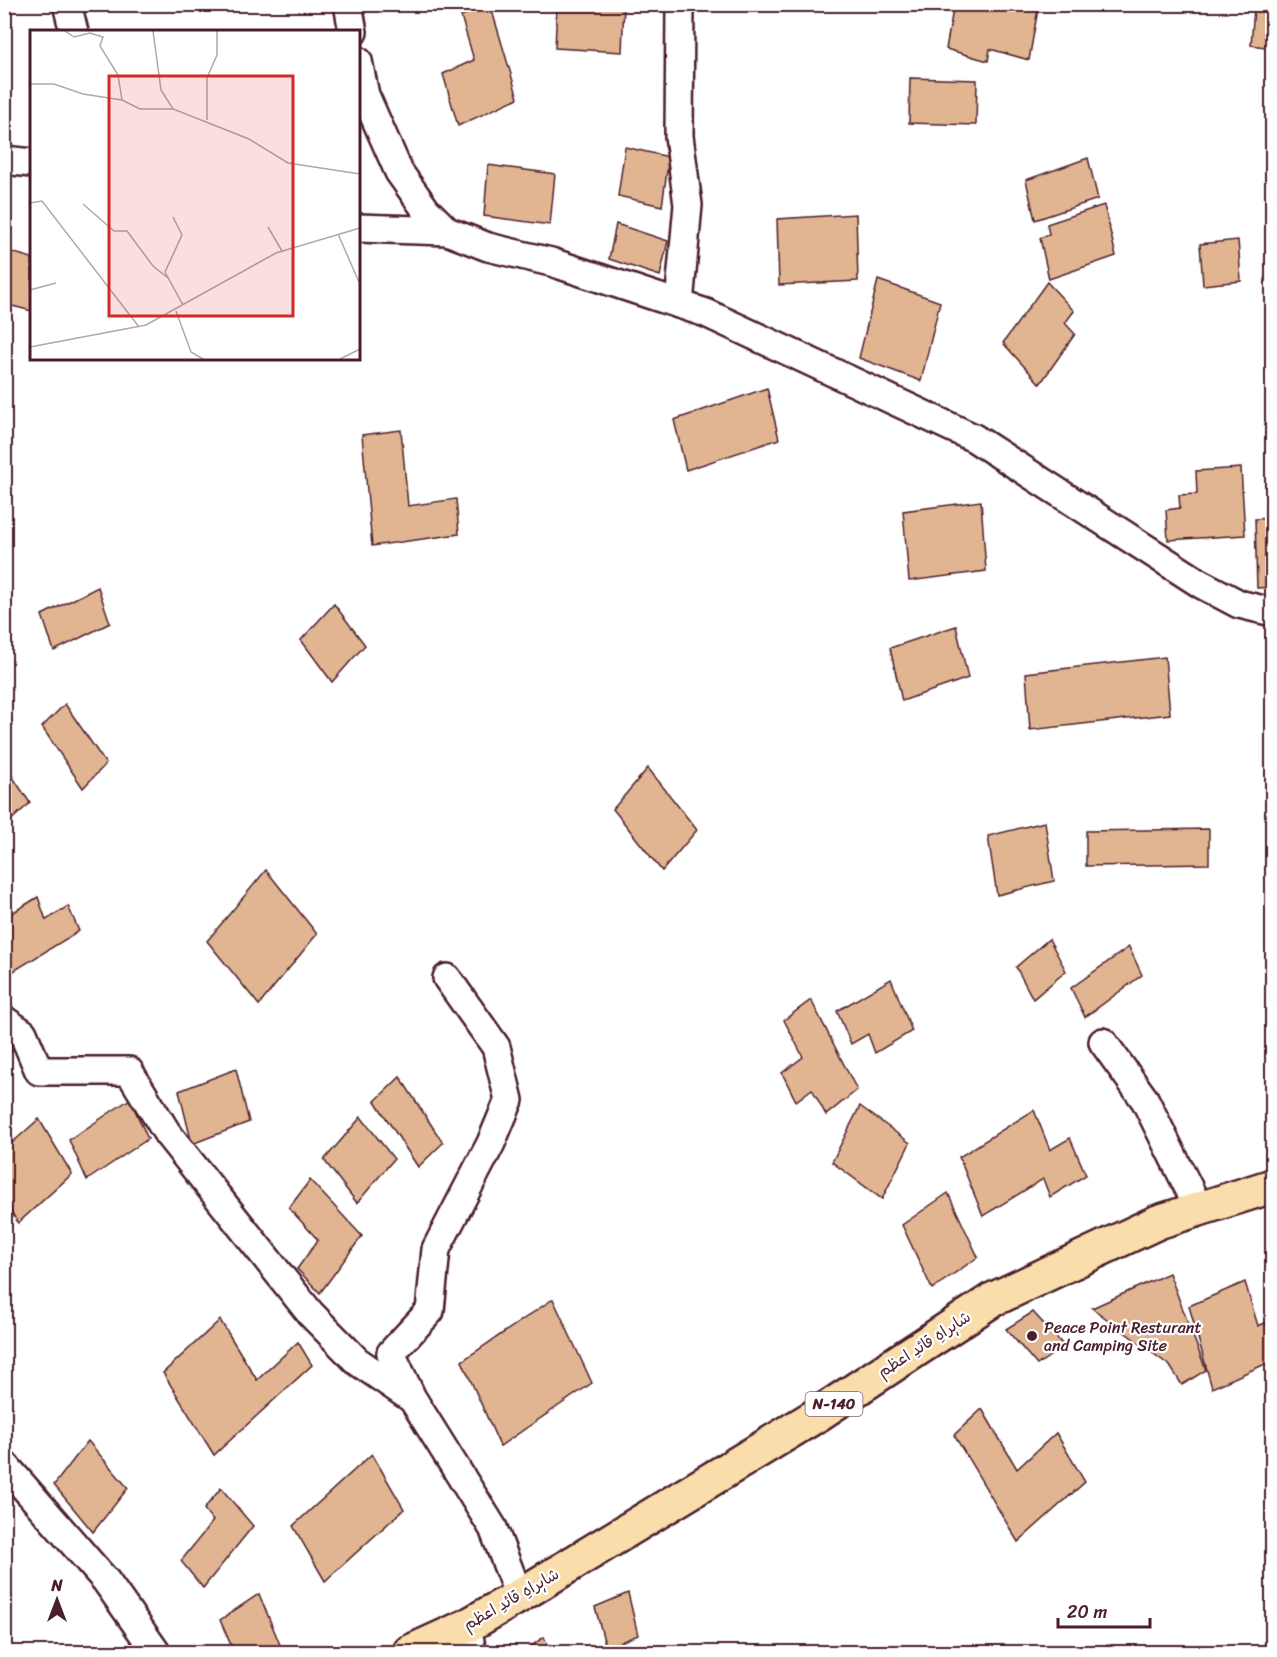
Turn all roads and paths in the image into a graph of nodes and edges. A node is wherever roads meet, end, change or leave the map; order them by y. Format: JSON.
{"nodes":[{"id":1,"x":67,"y":4,"type":"edge"},
{"id":2,"x":348,"y":4,"type":"edge"},
{"id":3,"x":680,"y":4,"type":"edge"},
{"id":4,"x":74,"y":30,"type":"edge"},
{"id":5,"x":353,"y":30,"type":"edge"},
{"id":6,"x":360,"y":71,"type":"edge"},
{"id":7,"x":4,"y":160,"type":"edge"},
{"id":8,"x":30,"y":163,"type":"edge"},
{"id":9,"x":360,"y":228,"type":"edge"},
{"id":10,"x":447,"y":231,"type":"junction"},
{"id":11,"x":679,"y":304,"type":"junction"},
{"id":12,"x":1272,"y":612,"type":"edge"},
{"id":13,"x":447,"y":978,"type":"dead end"},
{"id":14,"x":4,"y":1020,"type":"edge"},
{"id":15,"x":1103,"y":1042,"type":"dead end"},
{"id":16,"x":1272,"y":1186,"type":"edge"},
{"id":17,"x":1199,"y":1209,"type":"junction"},
{"id":18,"x":412,"y":1398,"type":"junction"},
{"id":19,"x":4,"y":1464,"type":"edge"},
{"id":20,"x":519,"y":1596,"type":"junction"},
{"id":21,"x":470,"y":1639,"type":"edge"},
{"id":22,"x":156,"y":1653,"type":"edge"},
{"id":23,"x":410,"y":1653,"type":"edge"}],
"edges":[{"from":1,"to":4,"type":"street"},
{"from":2,"to":5,"type":"street"},
{"from":3,"to":11,"type":"street"},
{"from":6,"to":10,"type":"street"},
{"from":7,"to":8,"type":"street"},
{"from":9,"to":10,"type":"street"},
{"from":10,"to":11,"type":"street"},
{"from":11,"to":12,"type":"street"},
{"from":13,"to":18,"type":"street"},
{"from":14,"to":18,"type":"street"},
{"from":15,"to":17,"type":"street"},
{"from":16,"to":17,"type":"highway","name":"شاہراہِ قائدِ اعظم","number":"N-140"},
{"from":17,"to":20,"type":"highway","name":"شاہراہِ قائدِ اعظم","number":"N-140"},
{"from":18,"to":20,"type":"street"},
{"from":19,"to":22,"type":"street"},
{"from":20,"to":21,"type":"highway","name":"شاہراہِ قائدِ اعظم","number":"N-140"},
{"from":21,"to":23,"type":"highway","name":"شاہراہِ قائدِ اعظم","number":"N-140"}]}
